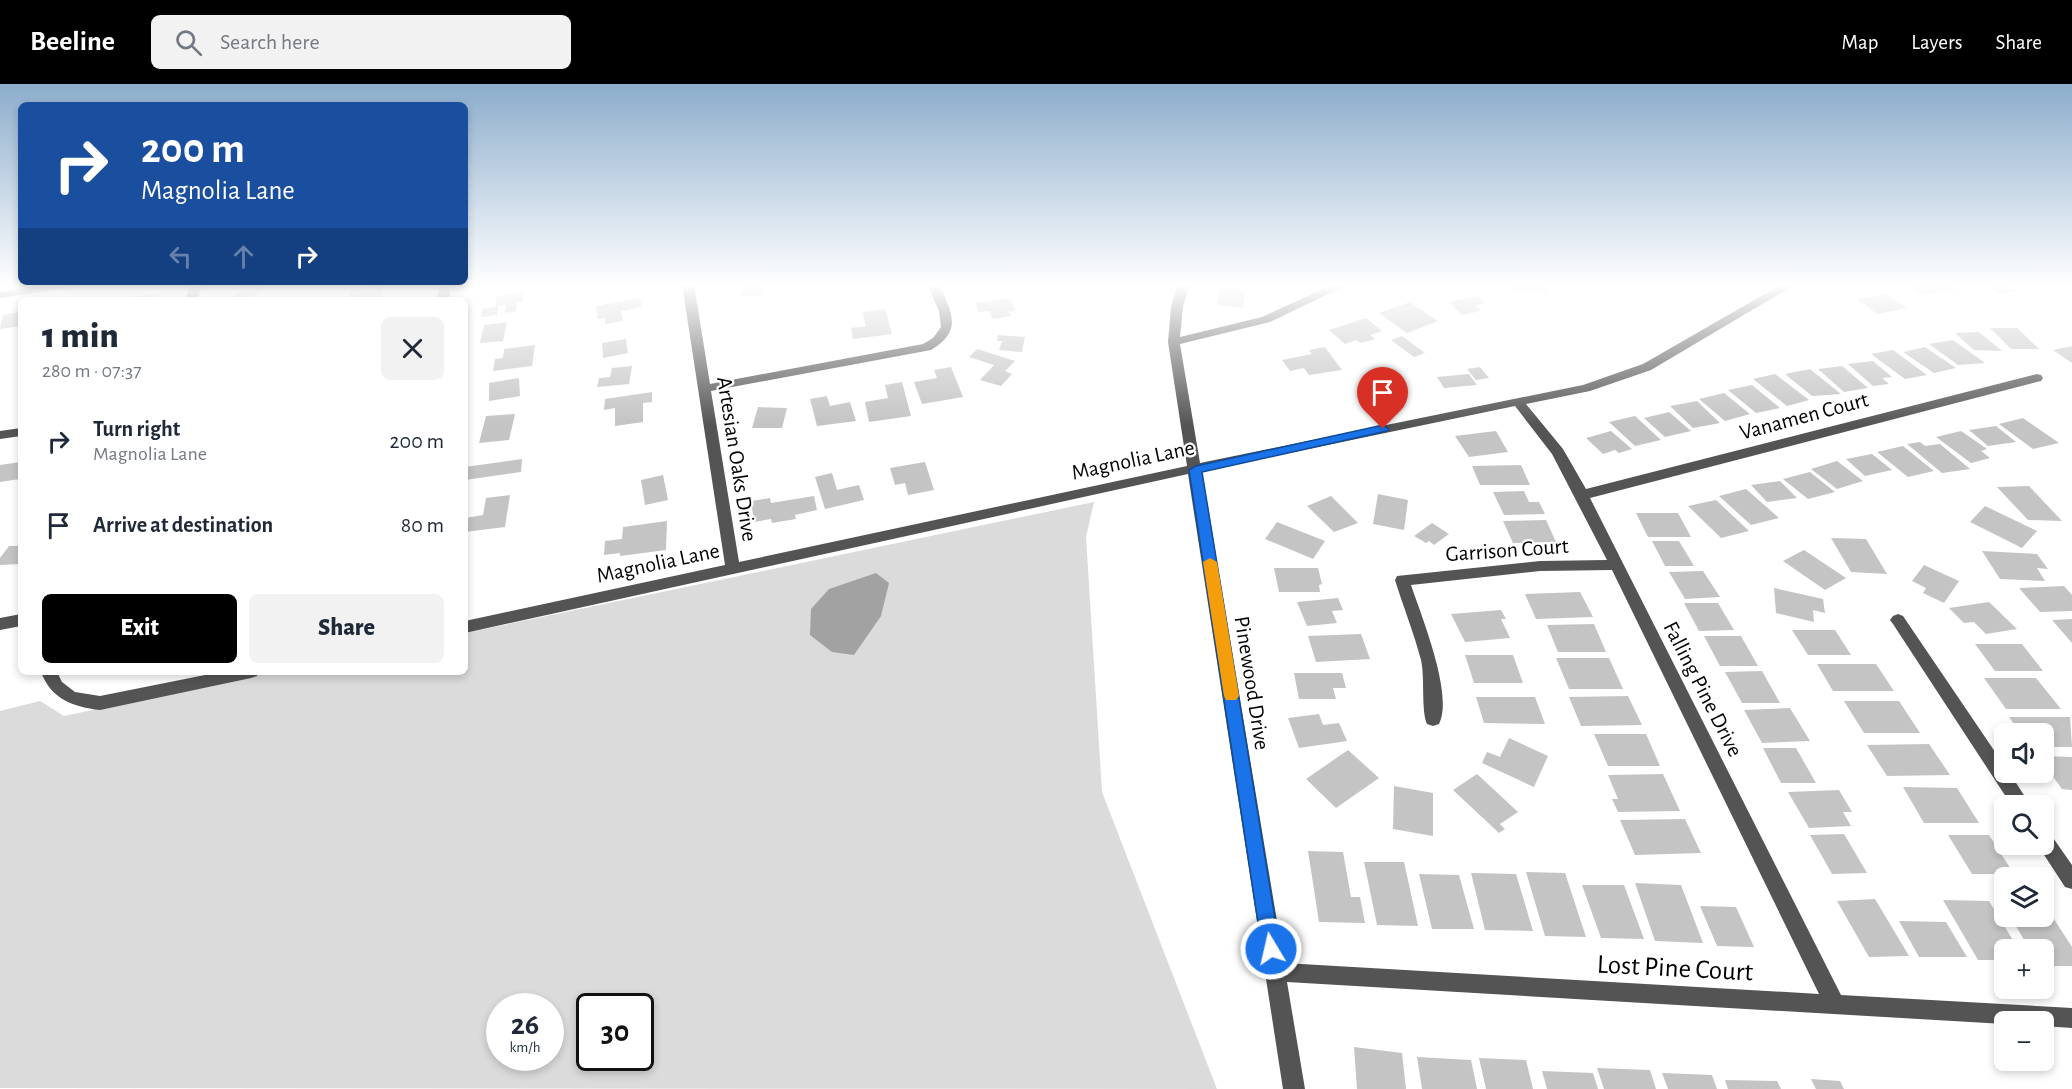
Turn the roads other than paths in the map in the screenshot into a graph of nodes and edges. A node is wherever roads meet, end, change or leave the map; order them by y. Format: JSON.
{"nodes":[{"id":1,"x":695,"y":331,"type":"edge"},
{"id":2,"x":946,"y":331,"type":"edge"},
{"id":3,"x":1175,"y":331,"type":"edge"},
{"id":4,"x":1229,"y":331,"type":"edge"},
{"id":5,"x":1709,"y":331,"type":"edge"},
{"id":6,"x":1174,"y":342,"type":"junction"},
{"id":7,"x":2037,"y":378,"type":"dead end"},
{"id":8,"x":704,"y":389,"type":"junction"},
{"id":9,"x":1518,"y":402,"type":"junction"},
{"id":10,"x":18,"y":432,"type":"edge"},
{"id":11,"x":0,"y":435,"type":"edge"},
{"id":12,"x":1196,"y":470,"type":"junction"},
{"id":13,"x":1582,"y":495,"type":"junction"},
{"id":14,"x":1616,"y":565,"type":"junction"},
{"id":15,"x":733,"y":570,"type":"junction"},
{"id":16,"x":1898,"y":620,"type":"dead end"},
{"id":17,"x":18,"y":621,"type":"edge"},
{"id":18,"x":0,"y":624,"type":"edge"},
{"id":19,"x":468,"y":626,"type":"edge"},
{"id":20,"x":50,"y":675,"type":"edge"},
{"id":21,"x":235,"y":675,"type":"edge"},
{"id":22,"x":1433,"y":719,"type":"dead end"},
{"id":23,"x":2015,"y":795,"type":"edge"},
{"id":24,"x":2054,"y":854,"type":"edge"},
{"id":25,"x":2072,"y":881,"type":"edge"},
{"id":26,"x":1275,"y":972,"type":"junction"},
{"id":27,"x":1835,"y":1004,"type":"junction"},
{"id":28,"x":2072,"y":1018,"type":"edge"},
{"id":29,"x":1294,"y":1089,"type":"edge"}],
"edges":[{"from":1,"to":8,"type":"street","name":"Artesian Oaks Drive"},
{"from":2,"to":8,"type":"street"},
{"from":3,"to":6,"type":"street","name":"Pinewood Drive"},
{"from":4,"to":6,"type":"street"},
{"from":5,"to":9,"type":"street","name":"Magnolia Lane"},
{"from":6,"to":12,"type":"street","name":"Pinewood Drive"},
{"from":7,"to":13,"type":"street","name":"Vanamen Court"},
{"from":8,"to":15,"type":"street","name":"Artesian Oaks Drive"},
{"from":9,"to":12,"type":"street","name":"Magnolia Lane"},
{"from":9,"to":13,"type":"street","name":"Falling Pine Drive"},
{"from":10,"to":11,"type":"street"},
{"from":12,"to":15,"type":"street","name":"Magnolia Lane"},
{"from":12,"to":26,"type":"street","name":"Pinewood Drive"},
{"from":13,"to":14,"type":"street","name":"Falling Pine Drive"},
{"from":14,"to":22,"type":"street","name":"Garrison Court"},
{"from":14,"to":27,"type":"street","name":"Falling Pine Drive"},
{"from":15,"to":19,"type":"street","name":"Magnolia Lane"},
{"from":16,"to":23,"type":"street"},
{"from":17,"to":18,"type":"street"},
{"from":20,"to":21,"type":"street"},
{"from":24,"to":25,"type":"street"},
{"from":26,"to":27,"type":"street","name":"Lost Pine Court"},
{"from":26,"to":29,"type":"street","name":"Pinewood Drive"},
{"from":27,"to":28,"type":"street","name":"Lost Pine Court"}]}
